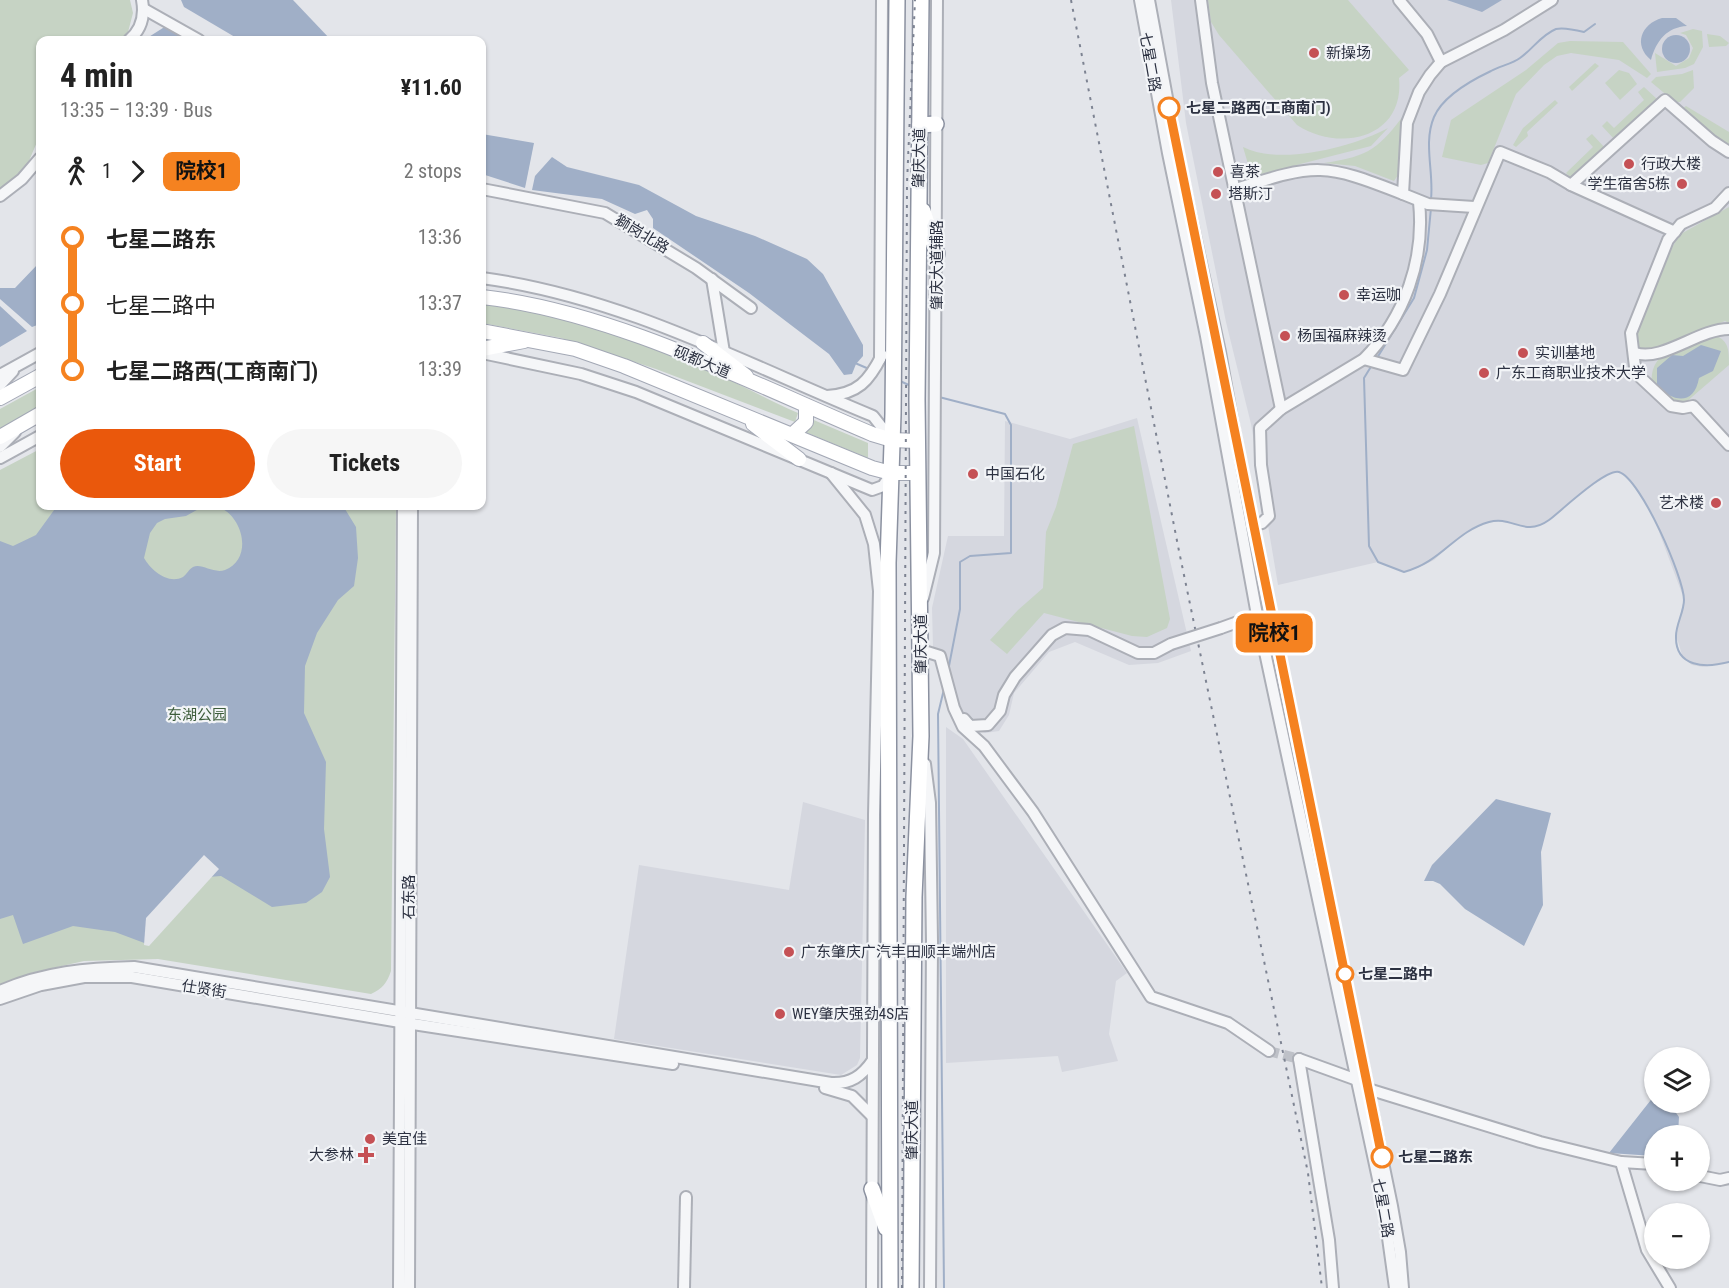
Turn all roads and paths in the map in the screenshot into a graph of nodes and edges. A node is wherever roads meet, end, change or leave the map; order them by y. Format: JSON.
{"nodes":[{"id":1,"x":882,"y":0,"type":"edge"},
{"id":2,"x":897,"y":0,"type":"edge"},
{"id":3,"x":921,"y":0,"type":"edge"},
{"id":4,"x":937,"y":0,"type":"edge"},
{"id":5,"x":1140,"y":0,"type":"edge"},
{"id":6,"x":1149,"y":0,"type":"edge"},
{"id":7,"x":1201,"y":0,"type":"edge"},
{"id":8,"x":1399,"y":0,"type":"edge"},
{"id":9,"x":1552,"y":0,"type":"edge"},
{"id":10,"x":141,"y":3,"type":"edge"},
{"id":11,"x":133,"y":36,"type":"edge"},
{"id":12,"x":193,"y":36,"type":"edge"},
{"id":13,"x":1441,"y":62,"type":"junction"},
{"id":14,"x":936,"y":124,"type":"junction"},
{"id":15,"x":920,"y":125,"type":"junction"},
{"id":16,"x":1729,"y":152,"type":"edge"},
{"id":17,"x":36,"y":163,"type":"edge"},
{"id":18,"x":1571,"y":185,"type":"junction"},
{"id":19,"x":1236,"y":189,"type":"junction"},
{"id":20,"x":486,"y":190,"type":"edge"},
{"id":21,"x":1729,"y":193,"type":"edge"},
{"id":22,"x":1403,"y":194,"type":"junction"},
{"id":23,"x":0,"y":196,"type":"edge"},
{"id":24,"x":919,"y":200,"type":"junction"},
{"id":25,"x":1424,"y":203,"type":"junction"},
{"id":26,"x":1474,"y":207,"type":"junction"},
{"id":27,"x":1675,"y":232,"type":"junction"},
{"id":28,"x":937,"y":254,"type":"junction"},
{"id":29,"x":486,"y":279,"type":"edge"},
{"id":30,"x":712,"y":279,"type":"junction"},
{"id":31,"x":882,"y":294,"type":"junction"},
{"id":32,"x":486,"y":298,"type":"edge"},
{"id":33,"x":752,"y":308,"type":"dead end"},
{"id":34,"x":1729,"y":329,"type":"edge"},
{"id":35,"x":486,"y":332,"type":"edge"},
{"id":36,"x":894,"y":333,"type":"junction"},
{"id":37,"x":1211,"y":335,"type":"junction"},
{"id":38,"x":532,"y":339,"type":"junction"},
{"id":39,"x":703,"y":343,"type":"junction"},
{"id":40,"x":486,"y":350,"type":"edge"},
{"id":41,"x":486,"y":352,"type":"edge"},
{"id":42,"x":724,"y":352,"type":"junction"},
{"id":43,"x":1635,"y":353,"type":"junction"},
{"id":44,"x":36,"y":355,"type":"edge"},
{"id":45,"x":1364,"y":359,"type":"junction"},
{"id":46,"x":24,"y":361,"type":"junction"},
{"id":47,"x":887,"y":361,"type":"junction"},
{"id":48,"x":0,"y":375,"type":"edge"},
{"id":49,"x":36,"y":378,"type":"edge"},
{"id":50,"x":0,"y":385,"type":"edge"},
{"id":51,"x":762,"y":388,"type":"junction"},
{"id":52,"x":824,"y":396,"type":"junction"},
{"id":53,"x":0,"y":398,"type":"edge"},
{"id":54,"x":806,"y":406,"type":"junction"},
{"id":55,"x":1281,"y":409,"type":"junction"},
{"id":56,"x":739,"y":413,"type":"junction"},
{"id":57,"x":36,"y":416,"type":"edge"},
{"id":58,"x":25,"y":422,"type":"junction"},
{"id":59,"x":793,"y":434,"type":"junction"},
{"id":60,"x":0,"y":437,"type":"edge"},
{"id":61,"x":36,"y":438,"type":"edge"},
{"id":62,"x":892,"y":440,"type":"junction"},
{"id":63,"x":917,"y":441,"type":"junction"},
{"id":64,"x":1729,"y":445,"type":"edge"},
{"id":65,"x":0,"y":447,"type":"edge"},
{"id":66,"x":0,"y":458,"type":"edge"},
{"id":67,"x":799,"y":459,"type":"junction"},
{"id":68,"x":831,"y":473,"type":"junction"},
{"id":69,"x":891,"y":473,"type":"junction"},
{"id":70,"x":917,"y":473,"type":"junction"},
{"id":71,"x":403,"y":510,"type":"edge"},
{"id":72,"x":412,"y":510,"type":"edge"},
{"id":73,"x":1251,"y":525,"type":"junction"},
{"id":74,"x":888,"y":563,"type":"junction"},
{"id":75,"x":879,"y":591,"type":"junction"},
{"id":76,"x":921,"y":607,"type":"junction"},
{"id":77,"x":1257,"y":615,"type":"junction"},
{"id":78,"x":888,"y":622,"type":"junction"},
{"id":79,"x":921,"y":650,"type":"junction"},
{"id":80,"x":954,"y":708,"type":"junction"},
{"id":81,"x":921,"y":736,"type":"junction"},
{"id":82,"x":0,"y":991,"type":"edge"},
{"id":83,"x":0,"y":999,"type":"edge"},
{"id":84,"x":405,"y":1017,"type":"junction"},
{"id":85,"x":1269,"y":1051,"type":"tunnel mouth"},
{"id":86,"x":873,"y":1060,"type":"junction"},
{"id":87,"x":1357,"y":1080,"type":"junction"},
{"id":88,"x":1368,"y":1089,"type":"junction"},
{"id":89,"x":872,"y":1116,"type":"junction"},
{"id":90,"x":1621,"y":1162,"type":"junction"},
{"id":91,"x":1644,"y":1163,"type":"edge"},
{"id":92,"x":1710,"y":1178,"type":"edge"},
{"id":93,"x":1729,"y":1178,"type":"edge"},
{"id":94,"x":872,"y":1189,"type":"junction"},
{"id":95,"x":686,"y":1197,"type":"dead end"},
{"id":96,"x":890,"y":1240,"type":"junction"},
{"id":97,"x":399,"y":1288,"type":"edge"},
{"id":98,"x":409,"y":1288,"type":"edge"},
{"id":99,"x":684,"y":1288,"type":"edge"},
{"id":100,"x":872,"y":1288,"type":"edge"},
{"id":101,"x":890,"y":1288,"type":"edge"},
{"id":102,"x":912,"y":1288,"type":"edge"},
{"id":103,"x":930,"y":1288,"type":"edge"},
{"id":104,"x":1333,"y":1288,"type":"edge"},
{"id":105,"x":1395,"y":1288,"type":"edge"},
{"id":106,"x":1403,"y":1288,"type":"edge"},
{"id":107,"x":1670,"y":1288,"type":"edge"}],
"edges":[{"from":1,"to":31,"type":"street"},
{"from":2,"to":36,"type":"highway","name":"肇庆大道"},
{"from":3,"to":15,"type":"highway","name":"肇庆大道"},
{"from":4,"to":14,"type":"street","name":"肇庆大道辅路"},
{"from":5,"to":37,"type":"street","name":"七星二路"},
{"from":6,"to":37,"type":"street","name":"七星二路"},
{"from":7,"to":19,"type":"street"},
{"from":8,"to":13,"type":"street"},
{"from":9,"to":13,"type":"street"},
{"from":10,"to":11,"type":"street"},
{"from":10,"to":12,"type":"street"},
{"from":13,"to":22,"type":"street"},
{"from":14,"to":15,"type":"highway"},
{"from":14,"to":28,"type":"street","name":"肇庆大道辅路"},
{"from":15,"to":24,"type":"highway","name":"肇庆大道"},
{"from":16,"to":18,"type":"street"},
{"from":17,"to":23,"type":"street"},
{"from":18,"to":26,"type":"street"},
{"from":18,"to":27,"type":"street"},
{"from":19,"to":22,"type":"street"},
{"from":19,"to":55,"type":"street"},
{"from":20,"to":30,"type":"street","name":"獅岗北路"},
{"from":21,"to":27,"type":"street"},
{"from":22,"to":25,"type":"street"},
{"from":24,"to":28,"type":"highway"},
{"from":24,"to":63,"type":"highway","name":"肇庆大道"},
{"from":25,"to":26,"type":"street"},
{"from":25,"to":45,"type":"street"},
{"from":26,"to":45,"type":"street"},
{"from":27,"to":43,"type":"street"},
{"from":28,"to":76,"type":"street","name":"肇庆大道辅路"},
{"from":29,"to":39,"type":"street"},
{"from":30,"to":33,"type":"street","name":"獅岗北路"},
{"from":30,"to":42,"type":"street"},
{"from":31,"to":36,"type":"street"},
{"from":31,"to":47,"type":"street"},
{"from":32,"to":51,"type":"main road","name":"砚都大道"},
{"from":34,"to":43,"type":"street"},
{"from":35,"to":38,"type":"main road"},
{"from":36,"to":47,"type":"highway","name":"肇庆大道"},
{"from":37,"to":73,"type":"street","name":"七星二路"},
{"from":37,"to":77,"type":"street","name":"七星二路"},
{"from":38,"to":40,"type":"main road"},
{"from":38,"to":56,"type":"main road"},
{"from":39,"to":42,"type":"street"},
{"from":39,"to":51,"type":"main road"},
{"from":41,"to":67,"type":"street"},
{"from":42,"to":52,"type":"street"},
{"from":43,"to":64,"type":"street"},
{"from":44,"to":46,"type":"street"},
{"from":45,"to":55,"type":"street"},
{"from":46,"to":48,"type":"street"},
{"from":46,"to":50,"type":"street"},
{"from":47,"to":52,"type":"street"},
{"from":47,"to":62,"type":"highway","name":"肇庆大道"},
{"from":49,"to":53,"type":"main road"},
{"from":51,"to":54,"type":"main road","name":"砚都大道"},
{"from":52,"to":62,"type":"street"},
{"from":54,"to":59,"type":"main road"},
{"from":54,"to":62,"type":"main road","name":"砚都大道"},
{"from":55,"to":73,"type":"street"},
{"from":56,"to":59,"type":"main road"},
{"from":56,"to":67,"type":"main road"},
{"from":57,"to":58,"type":"main road"},
{"from":58,"to":60,"type":"main road"},
{"from":58,"to":65,"type":"street"},
{"from":59,"to":69,"type":"main road"},
{"from":61,"to":66,"type":"street"},
{"from":62,"to":63,"type":"main road","name":"砚都大道"},
{"from":62,"to":69,"type":"highway","name":"肇庆大道"},
{"from":63,"to":70,"type":"highway","name":"肇庆大道"},
{"from":67,"to":68,"type":"street"},
{"from":68,"to":69,"type":"street"},
{"from":68,"to":75,"type":"street"},
{"from":69,"to":70,"type":"main road"},
{"from":69,"to":74,"type":"highway","name":"肇庆大道"},
{"from":70,"to":76,"type":"highway","name":"肇庆大道"},
{"from":71,"to":84,"type":"street","name":"石东路"},
{"from":72,"to":84,"type":"street","name":"石东路"},
{"from":73,"to":88,"type":"street","name":"七星二路"},
{"from":74,"to":75,"type":"street"},
{"from":74,"to":78,"type":"highway","name":"肇庆大道"},
{"from":75,"to":78,"type":"street"},
{"from":75,"to":86,"type":"street"},
{"from":76,"to":79,"type":"highway","name":"肇庆大道"},
{"from":77,"to":80,"type":"street","bridge":true},
{"from":77,"to":87,"type":"street","name":"七星二路"},
{"from":78,"to":96,"type":"highway","name":"肇庆大道"},
{"from":79,"to":80,"type":"street"},
{"from":79,"to":81,"type":"highway","name":"肇庆大道"},
{"from":80,"to":85,"type":"street"},
{"from":81,"to":102,"type":"highway","name":"肇庆大道"},
{"from":81,"to":103,"type":"street"},
{"from":82,"to":84,"type":"street"},
{"from":83,"to":84,"type":"street","name":"仕贤街"},
{"from":84,"to":86,"type":"street"},
{"from":84,"to":89,"type":"street"},
{"from":84,"to":97,"type":"street","name":"石东路"},
{"from":84,"to":98,"type":"street","name":"石东路"},
{"from":86,"to":89,"type":"street"},
{"from":87,"to":104,"type":"street"},
{"from":87,"to":105,"type":"street","name":"七星二路"},
{"from":88,"to":90,"type":"street"},
{"from":88,"to":106,"type":"street","name":"七星二路"},
{"from":89,"to":94,"type":"street"},
{"from":90,"to":91,"type":"street"},
{"from":90,"to":107,"type":"street"},
{"from":92,"to":93,"type":"street"},
{"from":94,"to":96,"type":"highway"},
{"from":94,"to":100,"type":"street"},
{"from":95,"to":99,"type":"street"},
{"from":96,"to":101,"type":"highway","name":"肇庆大道"}]}
